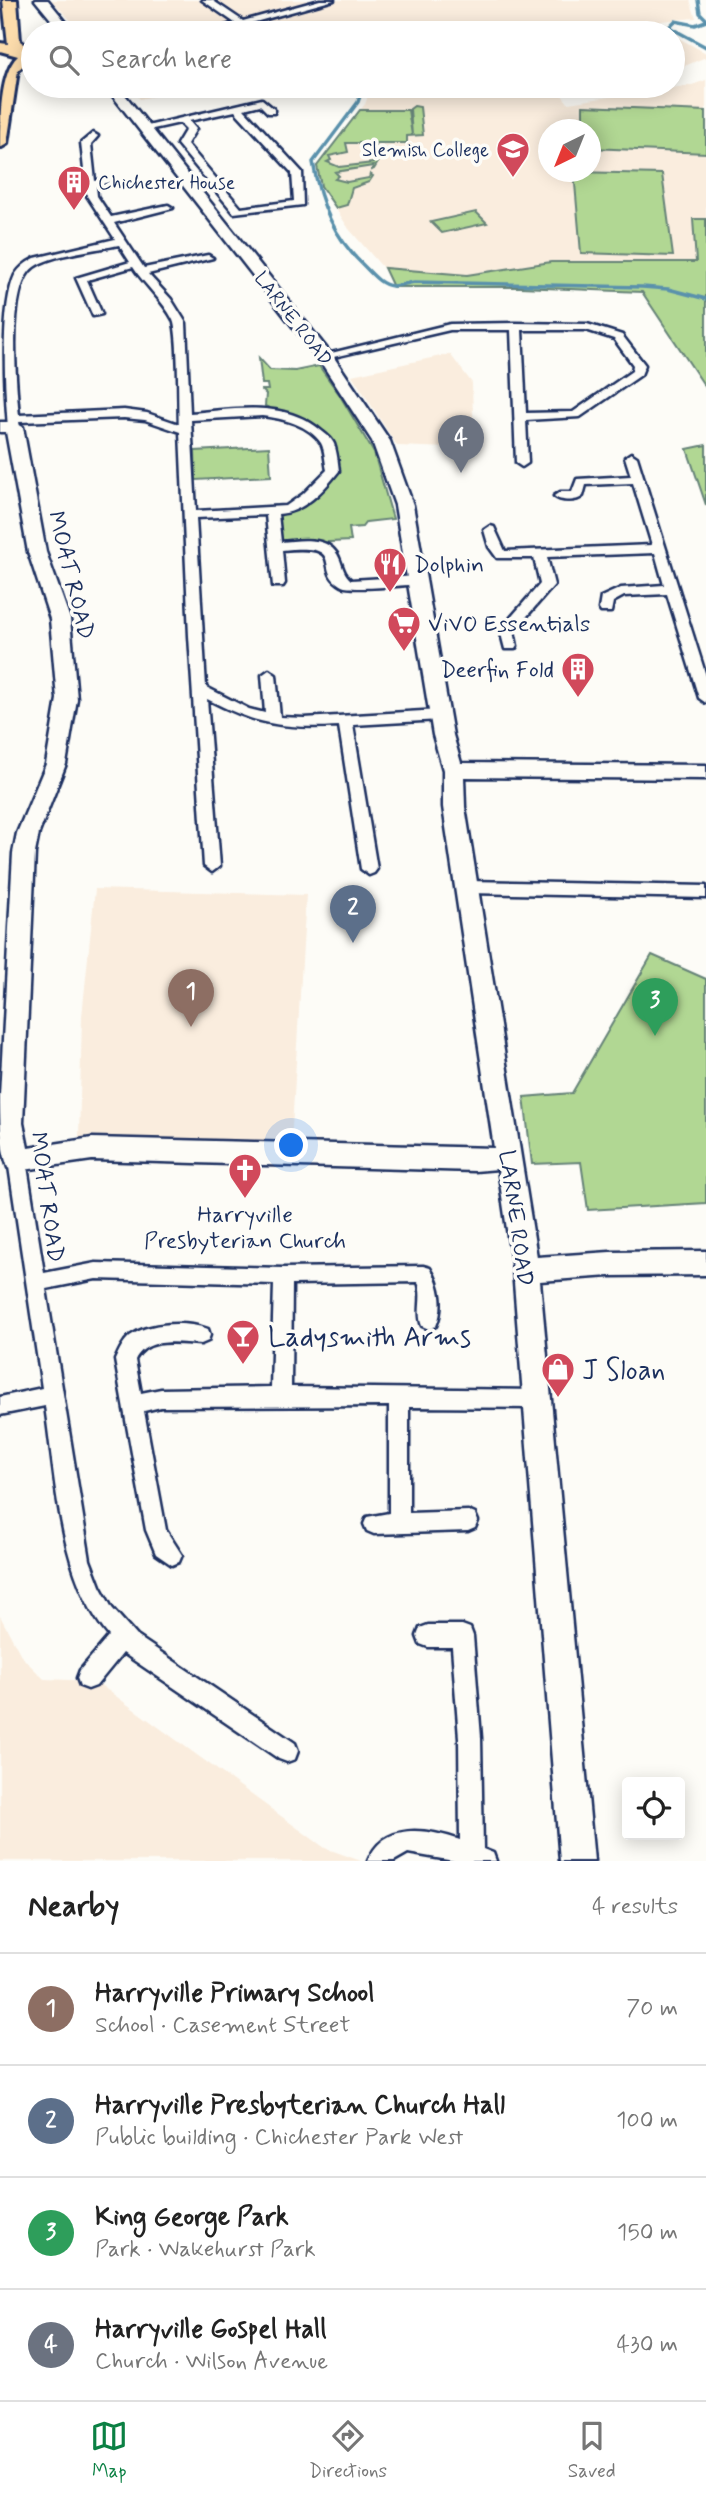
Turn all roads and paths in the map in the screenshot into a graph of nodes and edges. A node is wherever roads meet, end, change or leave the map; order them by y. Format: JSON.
{"nodes":[{"id":1,"x":10,"y":0,"type":"edge"},
{"id":2,"x":41,"y":0,"type":"edge"},
{"id":3,"x":206,"y":0,"type":"edge"},
{"id":4,"x":330,"y":0,"type":"edge"},
{"id":5,"x":59,"y":21,"type":"edge"},
{"id":6,"x":238,"y":21,"type":"edge"},
{"id":7,"x":253,"y":21,"type":"edge"},
{"id":8,"x":0,"y":47,"type":"edge"},
{"id":9,"x":20,"y":57,"type":"edge"},
{"id":10,"x":120,"y":98,"type":"edge"},
{"id":11,"x":238,"y":108,"type":"junction"},
{"id":12,"x":271,"y":111,"type":"dead end"},
{"id":13,"x":183,"y":120,"type":"junction"},
{"id":14,"x":144,"y":128,"type":"junction"},
{"id":15,"x":93,"y":136,"type":"dead end"},
{"id":16,"x":0,"y":145,"type":"edge"},
{"id":17,"x":107,"y":181,"type":"dead end"},
{"id":18,"x":89,"y":185,"type":"junction"},
{"id":19,"x":168,"y":208,"type":"dead end"},
{"id":20,"x":108,"y":221,"type":"junction"},
{"id":21,"x":121,"y":241,"type":"junction"},
{"id":22,"x":208,"y":258,"type":"dead end"},
{"id":23,"x":139,"y":268,"type":"junction"},
{"id":24,"x":97,"y":314,"type":"dead end"},
{"id":25,"x":516,"y":326,"type":"junction"},
{"id":26,"x":325,"y":356,"type":"junction"},
{"id":27,"x":520,"y":417,"type":"junction"},
{"id":28,"x":9,"y":424,"type":"edge"},
{"id":29,"x":186,"y":424,"type":"junction"},
{"id":30,"x":631,"y":457,"type":"dead end"},
{"id":31,"x":522,"y":463,"type":"dead end"},
{"id":32,"x":638,"y":479,"type":"junction"},
{"id":33,"x":560,"y":496,"type":"dead end"},
{"id":34,"x":272,"y":512,"type":"junction"},
{"id":35,"x":190,"y":515,"type":"junction"},
{"id":36,"x":491,"y":530,"type":"dead end"},
{"id":37,"x":275,"y":547,"type":"junction"},
{"id":38,"x":661,"y":549,"type":"junction"},
{"id":39,"x":540,"y":554,"type":"junction"},
{"id":40,"x":418,"y":580,"type":"junction"},
{"id":41,"x":278,"y":583,"type":"dead end"},
{"id":42,"x":673,"y":589,"type":"junction"},
{"id":43,"x":606,"y":608,"type":"dead end"},
{"id":44,"x":510,"y":646,"type":"dead end"},
{"id":45,"x":269,"y":675,"type":"dead end"},
{"id":46,"x":202,"y":690,"type":"junction"},
{"id":47,"x":706,"y":698,"type":"edge"},
{"id":48,"x":440,"y":715,"type":"junction"},
{"id":49,"x":271,"y":720,"type":"junction"},
{"id":50,"x":345,"y":720,"type":"junction"},
{"id":51,"x":453,"y":770,"type":"junction"},
{"id":52,"x":706,"y":772,"type":"edge"},
{"id":53,"x":212,"y":866,"type":"dead end"},
{"id":54,"x":369,"y":869,"type":"dead end"},
{"id":55,"x":468,"y":887,"type":"junction"},
{"id":56,"x":706,"y":892,"type":"edge"},
{"id":57,"x":510,"y":1157,"type":"junction"},
{"id":58,"x":17,"y":1160,"type":"junction"},
{"id":59,"x":706,"y":1263,"type":"edge"},
{"id":60,"x":526,"y":1270,"type":"junction"},
{"id":61,"x":283,"y":1276,"type":"junction"},
{"id":62,"x":34,"y":1283,"type":"junction"},
{"id":63,"x":429,"y":1320,"type":"dead end"},
{"id":64,"x":201,"y":1335,"type":"dead end"},
{"id":65,"x":52,"y":1395,"type":"junction"},
{"id":66,"x":281,"y":1396,"type":"junction"},
{"id":67,"x":537,"y":1399,"type":"junction"},
{"id":68,"x":399,"y":1400,"type":"junction"},
{"id":69,"x":133,"y":1404,"type":"junction"},
{"id":70,"x":0,"y":1406,"type":"edge"},
{"id":71,"x":468,"y":1521,"type":"dead end"},
{"id":72,"x":399,"y":1522,"type":"junction"},
{"id":73,"x":374,"y":1524,"type":"dead end"},
{"id":74,"x":173,"y":1555,"type":"dead end"},
{"id":75,"x":428,"y":1636,"type":"dead end"},
{"id":76,"x":130,"y":1644,"type":"junction"},
{"id":77,"x":88,"y":1678,"type":"dead end"},
{"id":78,"x":287,"y":1751,"type":"dead end"},
{"id":79,"x":479,"y":1858,"type":"edge"},
{"id":80,"x":379,"y":1861,"type":"edge"},
{"id":81,"x":578,"y":1861,"type":"edge"}],
"edges":[{"from":1,"to":9,"type":"main road"},
{"from":2,"to":5,"type":"street"},
{"from":3,"to":6,"type":"street"},
{"from":4,"to":7,"type":"street"},
{"from":8,"to":9,"type":"main road"},
{"from":9,"to":16,"type":"main road"},
{"from":10,"to":14,"type":"street","name":"LARNE ROAD"},
{"from":11,"to":12,"type":"street"},
{"from":11,"to":13,"type":"street"},
{"from":11,"to":13,"type":"street"},
{"from":13,"to":14,"type":"street"},
{"from":14,"to":26,"type":"street","name":"LARNE ROAD"},
{"from":15,"to":18,"type":"street"},
{"from":17,"to":18,"type":"street"},
{"from":18,"to":20,"type":"street"},
{"from":19,"to":20,"type":"street"},
{"from":20,"to":21,"type":"street"},
{"from":21,"to":23,"type":"street"},
{"from":21,"to":28,"type":"street","name":"MOAT ROAD"},
{"from":22,"to":23,"type":"street"},
{"from":23,"to":24,"type":"street"},
{"from":23,"to":29,"type":"street"},
{"from":25,"to":26,"type":"street"},
{"from":25,"to":27,"type":"street"},
{"from":25,"to":27,"type":"street"},
{"from":26,"to":40,"type":"street","name":"LARNE ROAD"},
{"from":27,"to":31,"type":"street"},
{"from":28,"to":29,"type":"street"},
{"from":28,"to":58,"type":"street","name":"MOAT ROAD"},
{"from":29,"to":34,"type":"street"},
{"from":29,"to":35,"type":"street"},
{"from":30,"to":32,"type":"street"},
{"from":32,"to":33,"type":"street"},
{"from":32,"to":38,"type":"street"},
{"from":34,"to":35,"type":"street"},
{"from":34,"to":37,"type":"street"},
{"from":35,"to":46,"type":"street"},
{"from":36,"to":39,"type":"street"},
{"from":37,"to":40,"type":"street"},
{"from":37,"to":41,"type":"street"},
{"from":38,"to":39,"type":"street"},
{"from":38,"to":42,"type":"street"},
{"from":39,"to":44,"type":"street"},
{"from":40,"to":48,"type":"street","name":"LARNE ROAD"},
{"from":42,"to":43,"type":"street"},
{"from":42,"to":47,"type":"street"},
{"from":45,"to":49,"type":"street"},
{"from":46,"to":49,"type":"street"},
{"from":46,"to":53,"type":"street"},
{"from":48,"to":50,"type":"street"},
{"from":48,"to":51,"type":"street","name":"LARNE ROAD"},
{"from":49,"to":50,"type":"street"},
{"from":50,"to":54,"type":"street"},
{"from":51,"to":52,"type":"street"},
{"from":51,"to":55,"type":"street","name":"LARNE ROAD"},
{"from":55,"to":56,"type":"street"},
{"from":55,"to":57,"type":"street","name":"LARNE ROAD"},
{"from":57,"to":58,"type":"street"},
{"from":57,"to":60,"type":"street","name":"LARNE ROAD"},
{"from":58,"to":62,"type":"street","name":"MOAT ROAD"},
{"from":59,"to":60,"type":"street"},
{"from":60,"to":67,"type":"street","name":"LARNE ROAD"},
{"from":61,"to":62,"type":"street"},
{"from":61,"to":63,"type":"street"},
{"from":61,"to":66,"type":"street"},
{"from":62,"to":65,"type":"street","name":"MOAT ROAD"},
{"from":64,"to":69,"type":"street"},
{"from":65,"to":70,"type":"street"},
{"from":65,"to":76,"type":"street","name":"MOAT ROAD"},
{"from":66,"to":68,"type":"street"},
{"from":66,"to":69,"type":"street"},
{"from":67,"to":68,"type":"street"},
{"from":67,"to":81,"type":"street","name":"LARNE ROAD"},
{"from":68,"to":72,"type":"street"},
{"from":69,"to":74,"type":"street"},
{"from":71,"to":72,"type":"street"},
{"from":72,"to":73,"type":"street"},
{"from":75,"to":79,"type":"street"},
{"from":76,"to":77,"type":"street"},
{"from":76,"to":78,"type":"street","name":"MOAT ROAD"},
{"from":79,"to":80,"type":"street"}]}
